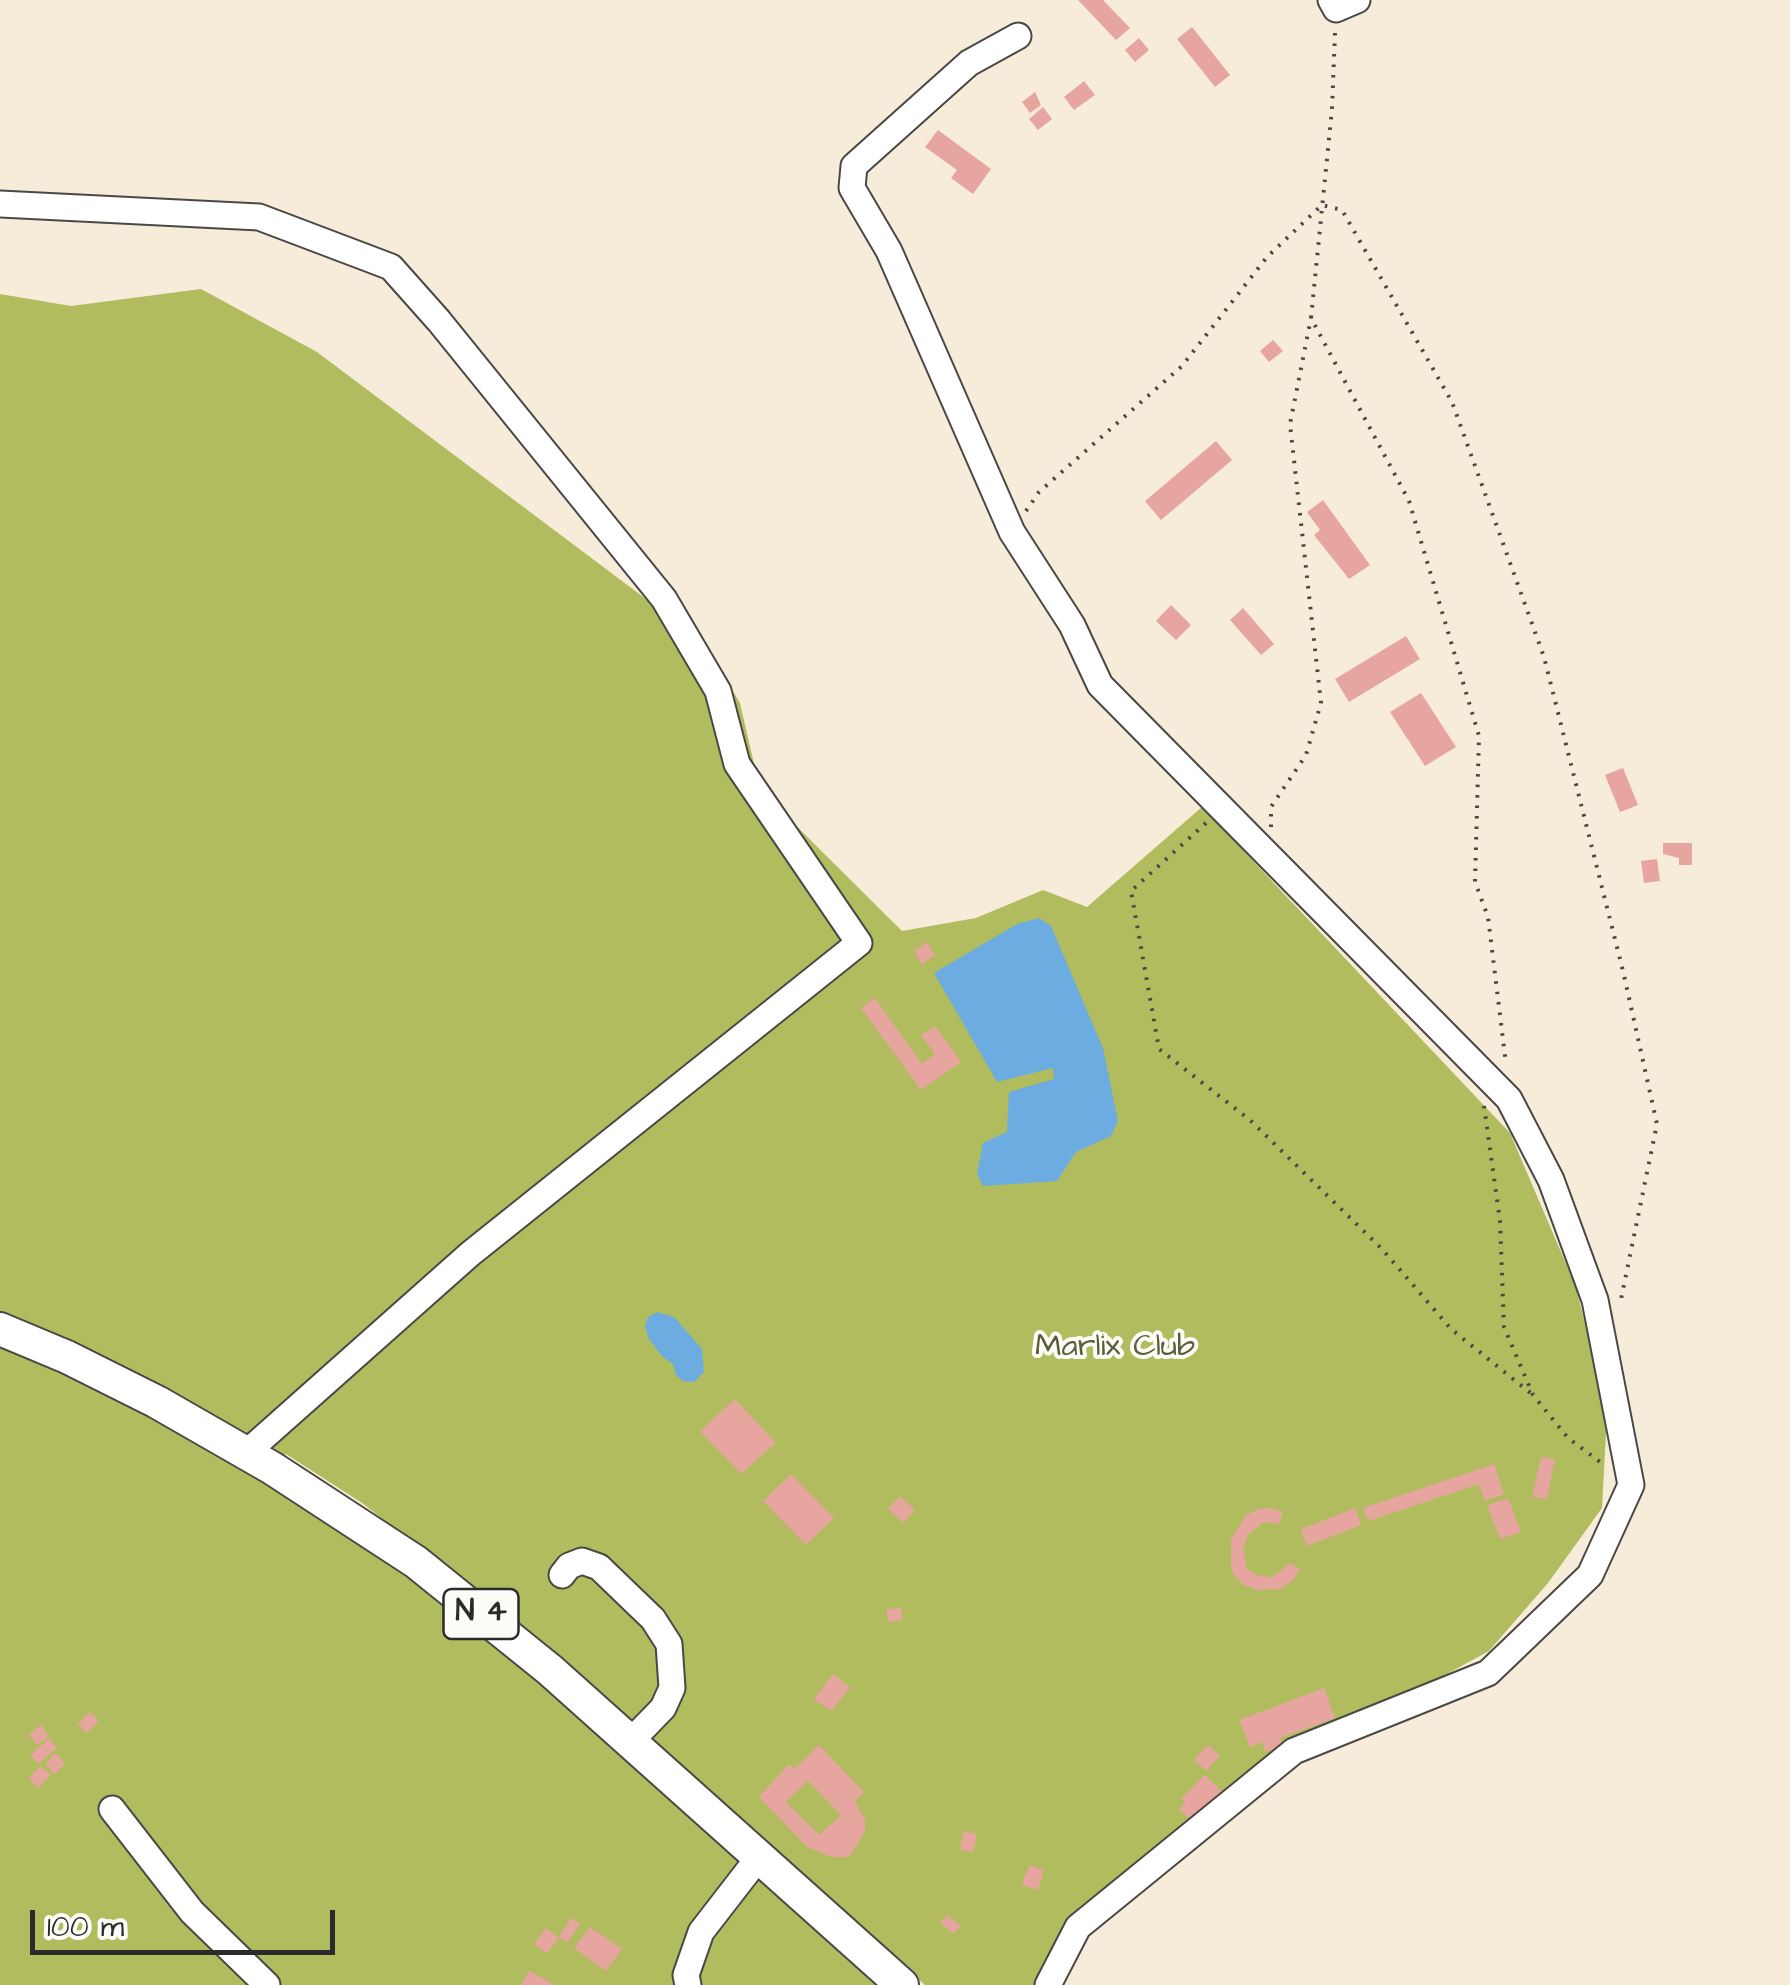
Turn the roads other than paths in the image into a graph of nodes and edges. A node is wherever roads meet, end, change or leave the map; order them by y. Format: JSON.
{"nodes":[{"id":1,"x":1018,"y":36,"type":"dead end"},
{"id":2,"x":0,"y":204,"type":"edge"},
{"id":3,"x":0,"y":1329,"type":"edge"},
{"id":4,"x":246,"y":1453,"type":"junction"},
{"id":5,"x":562,"y":1575,"type":"dead end"},
{"id":6,"x":630,"y":1742,"type":"junction"},
{"id":7,"x":112,"y":1808,"type":"dead end"},
{"id":8,"x":759,"y":1857,"type":"junction"},
{"id":9,"x":266,"y":1985,"type":"edge"},
{"id":10,"x":688,"y":1985,"type":"edge"},
{"id":11,"x":902,"y":1985,"type":"edge"},
{"id":12,"x":1048,"y":1985,"type":"edge"}],
"edges":[{"from":1,"to":12,"type":"street"},
{"from":2,"to":4,"type":"street"},
{"from":3,"to":4,"type":"main road","number":"N 4"},
{"from":4,"to":6,"type":"main road","number":"N 4"},
{"from":5,"to":6,"type":"street"},
{"from":6,"to":8,"type":"main road","number":"N 4"},
{"from":7,"to":9,"type":"street"},
{"from":8,"to":10,"type":"street"},
{"from":8,"to":11,"type":"main road","number":"N 4"}]}
